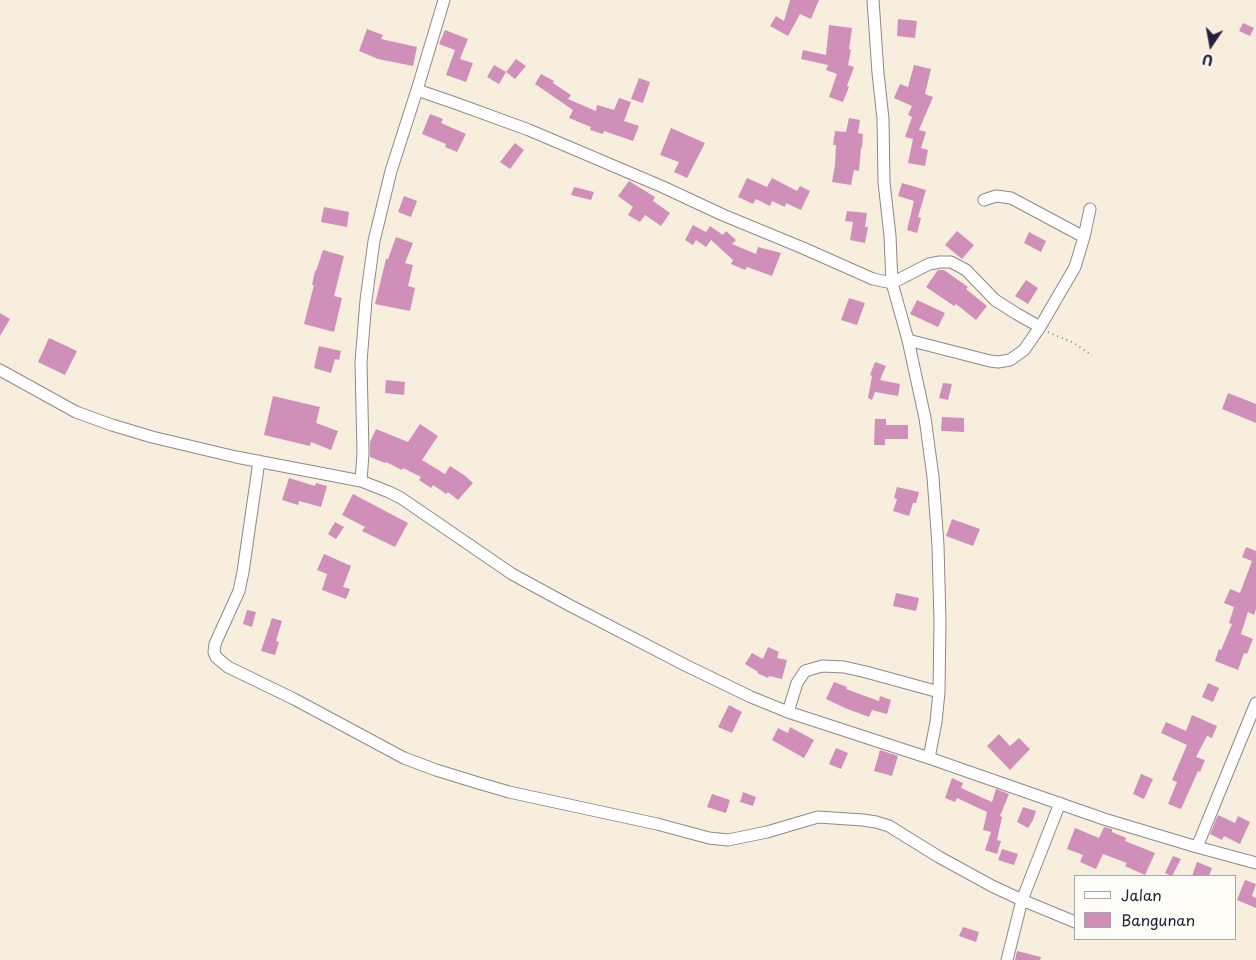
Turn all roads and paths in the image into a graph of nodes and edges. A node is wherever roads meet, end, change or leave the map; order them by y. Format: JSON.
{"nodes":[{"id":1,"x":444,"y":0,"type":"edge"},
{"id":2,"x":873,"y":0,"type":"edge"},
{"id":3,"x":417,"y":90,"type":"junction"},
{"id":4,"x":984,"y":200,"type":"dead end"},
{"id":5,"x":1090,"y":209,"type":"dead end"},
{"id":6,"x":1084,"y":237,"type":"junction"},
{"id":7,"x":892,"y":283,"type":"junction"},
{"id":8,"x":1040,"y":327,"type":"junction"},
{"id":9,"x":908,"y":340,"type":"junction"},
{"id":10,"x":1091,"y":354,"type":"dead end"},
{"id":11,"x":0,"y":370,"type":"edge"},
{"id":12,"x":259,"y":461,"type":"junction"},
{"id":13,"x":362,"y":481,"type":"junction"},
{"id":14,"x":939,"y":692,"type":"junction"},
{"id":15,"x":1256,"y":703,"type":"edge"},
{"id":16,"x":788,"y":712,"type":"junction"},
{"id":17,"x":929,"y":758,"type":"junction"},
{"id":18,"x":1060,"y":803,"type":"junction"},
{"id":19,"x":1197,"y":847,"type":"junction"},
{"id":20,"x":1256,"y":862,"type":"edge"},
{"id":21,"x":1022,"y":900,"type":"junction"},
{"id":22,"x":1074,"y":922,"type":"edge"},
{"id":23,"x":1007,"y":960,"type":"edge"}],
"edges":[{"from":1,"to":3,"type":"street"},
{"from":2,"to":7,"type":"street"},
{"from":3,"to":7,"type":"street"},
{"from":3,"to":13,"type":"street"},
{"from":4,"to":6,"type":"street"},
{"from":5,"to":6,"type":"street"},
{"from":6,"to":8,"type":"street"},
{"from":7,"to":8,"type":"street"},
{"from":7,"to":9,"type":"street"},
{"from":8,"to":9,"type":"street"},
{"from":8,"to":10,"type":"path"},
{"from":9,"to":14,"type":"street"},
{"from":11,"to":12,"type":"street"},
{"from":12,"to":13,"type":"street"},
{"from":12,"to":21,"type":"street"},
{"from":13,"to":16,"type":"street"},
{"from":14,"to":16,"type":"street"},
{"from":14,"to":17,"type":"street"},
{"from":15,"to":19,"type":"street"},
{"from":16,"to":17,"type":"street"},
{"from":17,"to":18,"type":"street"},
{"from":18,"to":19,"type":"street"},
{"from":18,"to":21,"type":"street"},
{"from":19,"to":20,"type":"street"},
{"from":21,"to":22,"type":"street"},
{"from":21,"to":23,"type":"street"}]}
